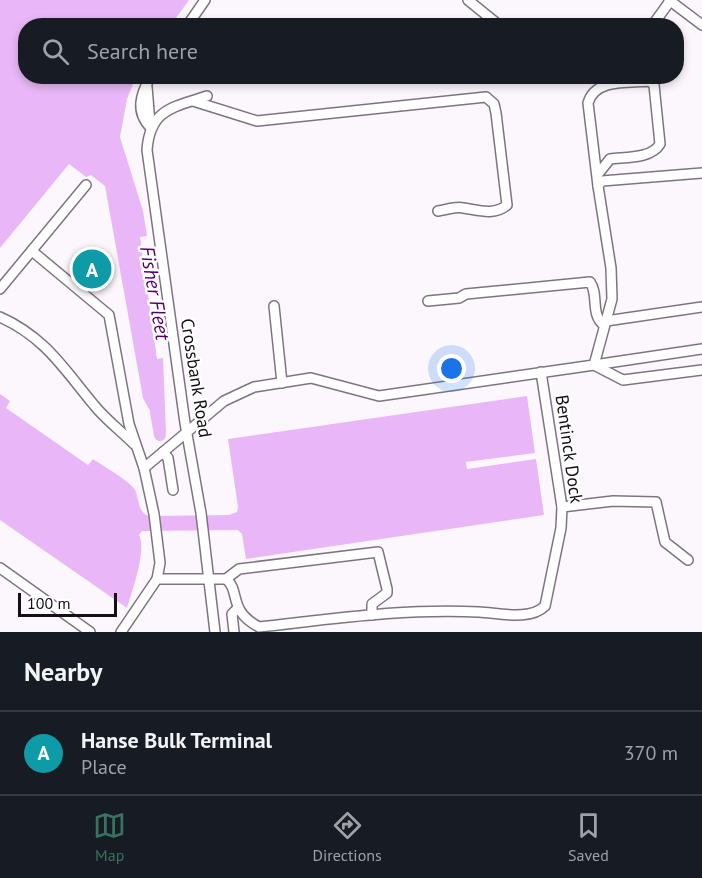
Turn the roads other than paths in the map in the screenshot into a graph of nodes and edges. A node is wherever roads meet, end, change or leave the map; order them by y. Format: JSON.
{"nodes":[{"id":1,"x":205,"y":0,"type":"edge"},
{"id":2,"x":468,"y":0,"type":"edge"},
{"id":3,"x":670,"y":1,"type":"edge"},
{"id":4,"x":193,"y":18,"type":"edge"},
{"id":5,"x":490,"y":18,"type":"edge"},
{"id":6,"x":658,"y":18,"type":"edge"},
{"id":7,"x":702,"y":25,"type":"edge"},
{"id":8,"x":147,"y":84,"type":"edge"},
{"id":9,"x":618,"y":84,"type":"edge"},
{"id":10,"x":653,"y":84,"type":"edge"},
{"id":11,"x":207,"y":96,"type":"dead end"},
{"id":12,"x":193,"y":101,"type":"junction"},
{"id":13,"x":152,"y":129,"type":"junction"},
{"id":14,"x":702,"y":173,"type":"edge"},
{"id":15,"x":598,"y":174,"type":"junction"},
{"id":16,"x":86,"y":184,"type":"dead end"},
{"id":17,"x":598,"y":186,"type":"junction"},
{"id":18,"x":438,"y":211,"type":"dead end"},
{"id":19,"x":32,"y":251,"type":"junction"},
{"id":20,"x":0,"y":289,"type":"edge"},
{"id":21,"x":428,"y":301,"type":"dead end"},
{"id":22,"x":274,"y":306,"type":"dead end"},
{"id":23,"x":702,"y":307,"type":"edge"},
{"id":24,"x":0,"y":317,"type":"edge"},
{"id":25,"x":605,"y":323,"type":"junction"},
{"id":26,"x":702,"y":349,"type":"edge"},
{"id":27,"x":594,"y":365,"type":"junction"},
{"id":28,"x":702,"y":370,"type":"edge"},
{"id":29,"x":541,"y":372,"type":"junction"},
{"id":30,"x":282,"y":382,"type":"junction"},
{"id":31,"x":187,"y":434,"type":"junction"},
{"id":32,"x":135,"y":446,"type":"junction"},
{"id":33,"x":163,"y":452,"type":"junction"},
{"id":34,"x":144,"y":468,"type":"junction"},
{"id":35,"x":173,"y":490,"type":"dead end"},
{"id":36,"x":562,"y":507,"type":"junction"},
{"id":37,"x":688,"y":560,"type":"dead end"},
{"id":38,"x":0,"y":568,"type":"edge"},
{"id":39,"x":209,"y":578,"type":"junction"},
{"id":40,"x":157,"y":579,"type":"junction"},
{"id":41,"x":226,"y":579,"type":"junction"},
{"id":42,"x":237,"y":609,"type":"junction"},
{"id":43,"x":372,"y":615,"type":"junction"},
{"id":44,"x":126,"y":630,"type":"edge"},
{"id":45,"x":90,"y":632,"type":"edge"},
{"id":46,"x":216,"y":632,"type":"edge"},
{"id":47,"x":234,"y":632,"type":"edge"}],
"edges":[{"from":1,"to":4,"type":"street"},
{"from":2,"to":5,"type":"street"},
{"from":3,"to":6,"type":"street"},
{"from":3,"to":7,"type":"street"},
{"from":8,"to":13,"type":"street"},
{"from":9,"to":15,"type":"street"},
{"from":10,"to":15,"type":"street"},
{"from":11,"to":12,"type":"street"},
{"from":12,"to":13,"type":"street"},
{"from":12,"to":18,"type":"street"},
{"from":13,"to":31,"type":"street","name":"Crossbank Road"},
{"from":14,"to":17,"type":"street"},
{"from":15,"to":17,"type":"street"},
{"from":16,"to":19,"type":"street"},
{"from":17,"to":25,"type":"street"},
{"from":19,"to":20,"type":"street"},
{"from":19,"to":32,"type":"street"},
{"from":21,"to":25,"type":"street"},
{"from":22,"to":30,"type":"street"},
{"from":23,"to":25,"type":"street"},
{"from":24,"to":32,"type":"street"},
{"from":25,"to":27,"type":"street"},
{"from":26,"to":27,"type":"street"},
{"from":27,"to":28,"type":"street"},
{"from":27,"to":29,"type":"street"},
{"from":29,"to":30,"type":"street","name":"Bentinck Dock"},
{"from":29,"to":36,"type":"street","name":"Bentinck Dock"},
{"from":30,"to":31,"type":"street","name":"Bentinck Dock"},
{"from":31,"to":33,"type":"street","name":"Bentinck Dock"},
{"from":31,"to":39,"type":"street","name":"Crossbank Road"},
{"from":32,"to":34,"type":"street"},
{"from":33,"to":34,"type":"street","name":"Bentinck Dock"},
{"from":33,"to":35,"type":"street"},
{"from":34,"to":40,"type":"street"},
{"from":36,"to":37,"type":"street"},
{"from":36,"to":43,"type":"street","name":"Bentinck Dock"},
{"from":38,"to":45,"type":"street"},
{"from":39,"to":40,"type":"street"},
{"from":39,"to":41,"type":"street"},
{"from":39,"to":46,"type":"street","name":"Crossbank Road"},
{"from":40,"to":44,"type":"street"},
{"from":41,"to":42,"type":"street"},
{"from":41,"to":43,"type":"street"},
{"from":42,"to":43,"type":"street","name":"Bentinck Dock"},
{"from":42,"to":47,"type":"street"}]}
